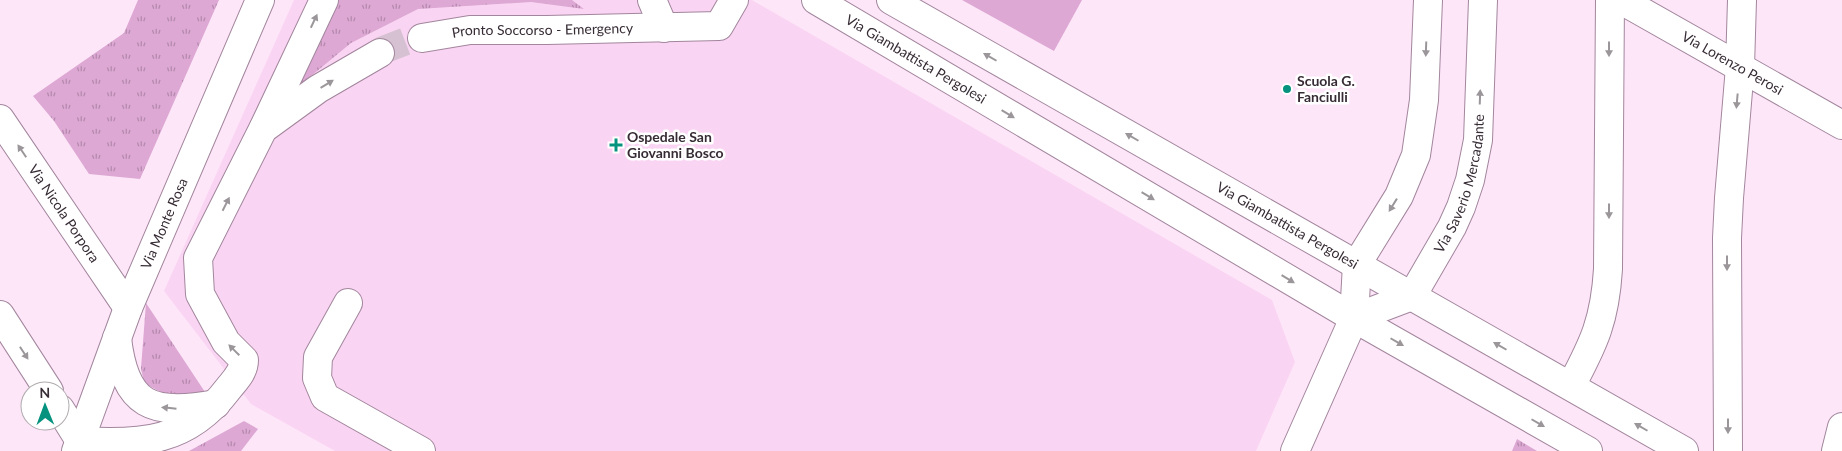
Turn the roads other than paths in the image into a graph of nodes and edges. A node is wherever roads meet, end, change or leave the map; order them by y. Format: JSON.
{"nodes":[{"id":1,"x":260,"y":0,"type":"edge"},
{"id":2,"x":324,"y":0,"type":"edge"},
{"id":3,"x":652,"y":0,"type":"edge"},
{"id":4,"x":734,"y":0,"type":"edge"},
{"id":5,"x":816,"y":0,"type":"edge"},
{"id":6,"x":890,"y":0,"type":"edge"},
{"id":7,"x":1428,"y":0,"type":"edge"},
{"id":8,"x":1483,"y":0,"type":"edge"},
{"id":9,"x":1610,"y":0,"type":"edge"},
{"id":10,"x":1621,"y":0,"type":"edge"},
{"id":11,"x":1742,"y":0,"type":"edge"},
{"id":12,"x":664,"y":28,"type":"junction"},
{"id":13,"x":422,"y":38,"type":"tunnel mouth"},
{"id":14,"x":380,"y":53,"type":"tunnel mouth"},
{"id":15,"x":1740,"y":67,"type":"junction"},
{"id":16,"x":0,"y":119,"type":"edge"},
{"id":17,"x":1842,"y":125,"type":"edge"},
{"id":18,"x":263,"y":129,"type":"junction"},
{"id":19,"x":1357,"y":264,"type":"junction"},
{"id":20,"x":1412,"y":296,"type":"junction"},
{"id":21,"x":348,"y":303,"type":"dead end"},
{"id":22,"x":128,"y":308,"type":"junction"},
{"id":23,"x":0,"y":315,"type":"edge"},
{"id":24,"x":1354,"y":318,"type":"junction"},
{"id":25,"x":116,"y":336,"type":"junction"},
{"id":26,"x":42,"y":381,"type":"edge"},
{"id":27,"x":1571,"y":386,"type":"junction"},
{"id":28,"x":217,"y":404,"type":"junction"},
{"id":29,"x":1842,"y":427,"type":"edge"},
{"id":30,"x":70,"y":430,"type":"edge"},
{"id":31,"x":78,"y":446,"type":"edge"},
{"id":32,"x":420,"y":451,"type":"edge"},
{"id":33,"x":1295,"y":451,"type":"edge"},
{"id":34,"x":1588,"y":451,"type":"edge"},
{"id":35,"x":1684,"y":451,"type":"edge"},
{"id":36,"x":1728,"y":451,"type":"edge"},
{"id":37,"x":1836,"y":451,"type":"edge"}],
"edges":[{"from":1,"to":22,"type":"street","name":"Via Monte Rosa"},
{"from":18,"to":2,"type":"street","one_way":true},
{"from":3,"to":12,"type":"street"},
{"from":4,"to":12,"type":"street","name":"Pronto Soccorso - Emergency"},
{"from":5,"to":24,"type":"street","name":"Via Giambattista Pergolesi","one_way":true},
{"from":19,"to":6,"type":"street","name":"Via Giambattista Pergolesi","one_way":true},
{"from":7,"to":19,"type":"street","one_way":true},
{"from":20,"to":8,"type":"street","name":"Via Saverio Mercadante","one_way":true},
{"from":9,"to":27,"type":"street","one_way":true},
{"from":10,"to":15,"type":"street","name":"Via Lorenzo Perosi"},
{"from":11,"to":15,"type":"street"},
{"from":12,"to":13,"type":"street","name":"Pronto Soccorso - Emergency"},
{"from":18,"to":14,"type":"street","one_way":true},
{"from":15,"to":17,"type":"street","name":"Via Lorenzo Perosi"},
{"from":15,"to":36,"type":"street","one_way":true},
{"from":22,"to":16,"type":"street","name":"Via Nicola Porpora","one_way":true},
{"from":28,"to":18,"type":"street","one_way":true},
{"from":19,"to":20,"type":"street","name":"Via Giambattista Pergolesi"},
{"from":19,"to":24,"type":"street"},
{"from":20,"to":24,"type":"street"},
{"from":27,"to":20,"type":"street","name":"Via Giambattista Pergolesi","one_way":true},
{"from":21,"to":32,"type":"street"},
{"from":22,"to":25,"type":"street","name":"Via Monte Rosa"},
{"from":23,"to":26,"type":"street","one_way":true},
{"from":24,"to":33,"type":"street"},
{"from":24,"to":34,"type":"street","name":"Via Giambattista Pergolesi","one_way":true},
{"from":28,"to":25,"type":"street","one_way":true},
{"from":25,"to":31,"type":"street","name":"Via Monte Rosa"},
{"from":35,"to":27,"type":"street","name":"Via Giambattista Pergolesi","one_way":true},
{"from":28,"to":31,"type":"street"},
{"from":29,"to":37,"type":"street"},
{"from":30,"to":31,"type":"street"}]}
